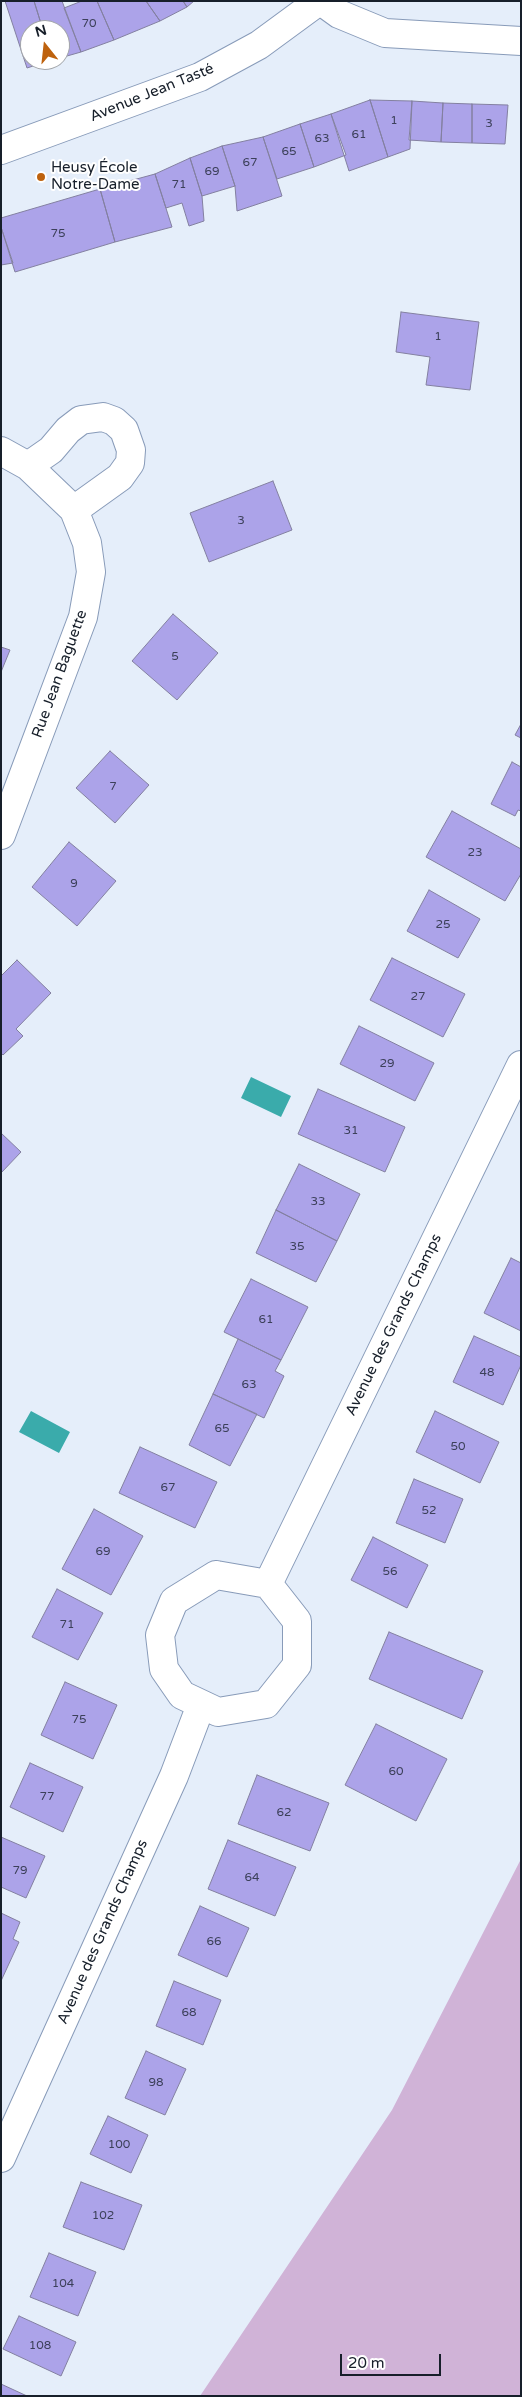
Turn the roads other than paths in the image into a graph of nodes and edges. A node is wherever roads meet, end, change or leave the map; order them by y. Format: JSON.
{"nodes":[{"id":1,"x":320,"y":1,"type":"edge"},
{"id":2,"x":521,"y":41,"type":"edge"},
{"id":3,"x":1,"y":150,"type":"edge"},
{"id":4,"x":1,"y":451,"type":"edge"},
{"id":5,"x":28,"y":466,"type":"junction"},
{"id":6,"x":74,"y":510,"type":"junction"},
{"id":7,"x":1,"y":835,"type":"edge"},
{"id":8,"x":521,"y":1065,"type":"edge"},
{"id":9,"x":268,"y":1584,"type":"junction"},
{"id":10,"x":200,"y":1705,"type":"junction"},
{"id":11,"x":1,"y":2158,"type":"edge"}],
"edges":[{"from":1,"to":2,"type":"street"},
{"from":1,"to":3,"type":"street","name":"Avenue Jean Tasté"},
{"from":4,"to":5,"type":"street","name":"Rue Jean Baguette"},
{"from":5,"to":6,"type":"street","name":"Rue Jean Baguette"},
{"from":5,"to":6,"type":"street"},
{"from":6,"to":7,"type":"street","name":"Rue Jean Baguette"},
{"from":8,"to":9,"type":"street","name":"Avenue des Grands Champs"},
{"from":9,"to":10,"type":"street"},
{"from":9,"to":10,"type":"street"},
{"from":10,"to":11,"type":"street","name":"Avenue des Grands Champs"}]}
